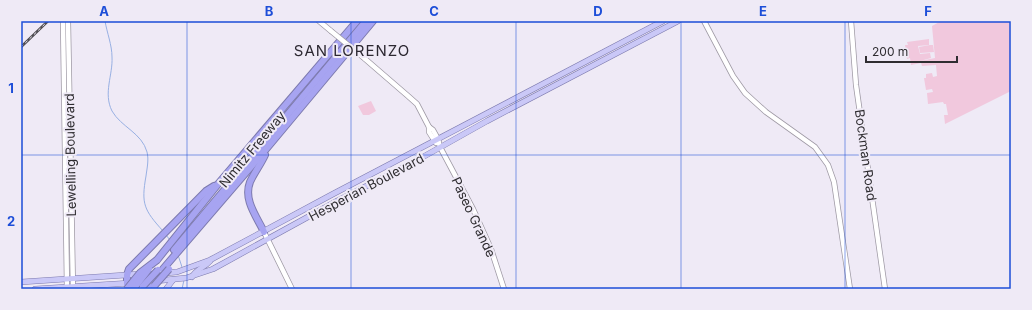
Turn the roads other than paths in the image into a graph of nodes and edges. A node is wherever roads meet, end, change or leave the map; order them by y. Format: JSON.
{"nodes":[{"id":1,"x":63,"y":21,"type":"edge"},
{"id":2,"x":68,"y":21,"type":"edge"},
{"id":3,"x":320,"y":21,"type":"edge"},
{"id":4,"x":357,"y":21,"type":"edge"},
{"id":5,"x":366,"y":21,"type":"edge"},
{"id":6,"x":373,"y":21,"type":"edge"},
{"id":7,"x":663,"y":21,"type":"edge"},
{"id":8,"x":678,"y":21,"type":"edge"},
{"id":9,"x":704,"y":21,"type":"edge"},
{"id":10,"x":851,"y":21,"type":"edge"},
{"id":11,"x":649,"y":28,"type":"junction"},
{"id":12,"x":641,"y":40,"type":"junction"},
{"id":13,"x":436,"y":140,"type":"junction"},
{"id":14,"x":440,"y":147,"type":"junction"},
{"id":15,"x":267,"y":148,"type":"junction"},
{"id":16,"x":218,"y":184,"type":"junction"},
{"id":17,"x":264,"y":232,"type":"junction"},
{"id":18,"x":267,"y":239,"type":"junction"},
{"id":19,"x":183,"y":246,"type":"junction"},
{"id":20,"x":157,"y":260,"type":"junction"},
{"id":21,"x":210,"y":260,"type":"junction"},
{"id":22,"x":127,"y":275,"type":"junction"},
{"id":23,"x":66,"y":278,"type":"junction"},
{"id":24,"x":73,"y":278,"type":"junction"},
{"id":25,"x":189,"y":278,"type":"junction"},
{"id":26,"x":173,"y":280,"type":"junction"},
{"id":27,"x":21,"y":282,"type":"edge"},
{"id":28,"x":127,"y":286,"type":"edge"},
{"id":29,"x":67,"y":288,"type":"edge"},
{"id":30,"x":73,"y":288,"type":"edge"},
{"id":31,"x":134,"y":288,"type":"edge"},
{"id":32,"x":148,"y":288,"type":"edge"},
{"id":33,"x":35,"y":289,"type":"edge"},
{"id":34,"x":52,"y":289,"type":"edge"},
{"id":35,"x":166,"y":289,"type":"edge"},
{"id":36,"x":292,"y":289,"type":"edge"},
{"id":37,"x":504,"y":289,"type":"edge"},
{"id":38,"x":850,"y":289,"type":"edge"},
{"id":39,"x":885,"y":289,"type":"edge"}],
"edges":[{"from":1,"to":23,"type":"street","name":"Lewelling Boulevard"},
{"from":2,"to":24,"type":"street","name":"Lewelling Boulevard"},
{"from":3,"to":13,"type":"street","name":"Paseo Grande","bridge":true},
{"from":4,"to":16,"type":"highway","name":"Nimitz Freeway"},
{"from":5,"to":19,"type":"highway"},
{"from":6,"to":15,"type":"highway","name":"Nimitz Freeway"},
{"from":7,"to":11,"type":"main road","name":"Hesperian Boulevard"},
{"from":8,"to":12,"type":"main road","name":"Hesperian Boulevard"},
{"from":9,"to":38,"type":"street"},
{"from":10,"to":39,"type":"street","name":"Bockman Road"},
{"from":11,"to":12,"type":"main road"},
{"from":11,"to":13,"type":"main road","name":"Hesperian Boulevard"},
{"from":12,"to":14,"type":"main road","name":"Hesperian Boulevard"},
{"from":13,"to":14,"type":"street","name":"Paseo Grande"},
{"from":13,"to":17,"type":"main road","name":"Hesperian Boulevard"},
{"from":14,"to":18,"type":"main road","name":"Hesperian Boulevard"},
{"from":14,"to":37,"type":"street","name":"Paseo Grande"},
{"from":15,"to":17,"type":"highway"},
{"from":15,"to":19,"type":"highway","name":"Nimitz Freeway"},
{"from":16,"to":20,"type":"highway","name":"Nimitz Freeway"},
{"from":16,"to":22,"type":"highway"},
{"from":17,"to":18,"type":"street"},
{"from":17,"to":21,"type":"main road","name":"Hesperian Boulevard"},
{"from":18,"to":25,"type":"main road","name":"Hesperian Boulevard"},
{"from":18,"to":36,"type":"street"},
{"from":19,"to":32,"type":"highway"},
{"from":20,"to":28,"type":"highway","bridge":true},
{"from":20,"to":31,"type":"highway","name":"Nimitz Freeway","bridge":true},
{"from":21,"to":22,"type":"main road","name":"Hesperian Boulevard"},
{"from":21,"to":25,"type":"main road"},
{"from":22,"to":24,"type":"main road","name":"Hesperian Boulevard"},
{"from":22,"to":28,"type":"highway"},
{"from":23,"to":24,"type":"main road","name":"Hesperian Boulevard"},
{"from":23,"to":27,"type":"main road","name":"Hesperian Boulevard"},
{"from":23,"to":29,"type":"street","name":"Lewelling Boulevard"},
{"from":24,"to":30,"type":"street","name":"Lewelling Boulevard"},
{"from":25,"to":26,"type":"main road","name":"Hesperian Boulevard"},
{"from":26,"to":28,"type":"main road","name":"Hesperian Boulevard"},
{"from":26,"to":35,"type":"main road"},
{"from":28,"to":30,"type":"main road","name":"Hesperian Boulevard"},
{"from":29,"to":30,"type":"main road","name":"Hesperian Boulevard"},
{"from":29,"to":34,"type":"main road","name":"Hesperian Boulevard"},
{"from":33,"to":34,"type":"main road","name":"Hesperian Boulevard"}]}
